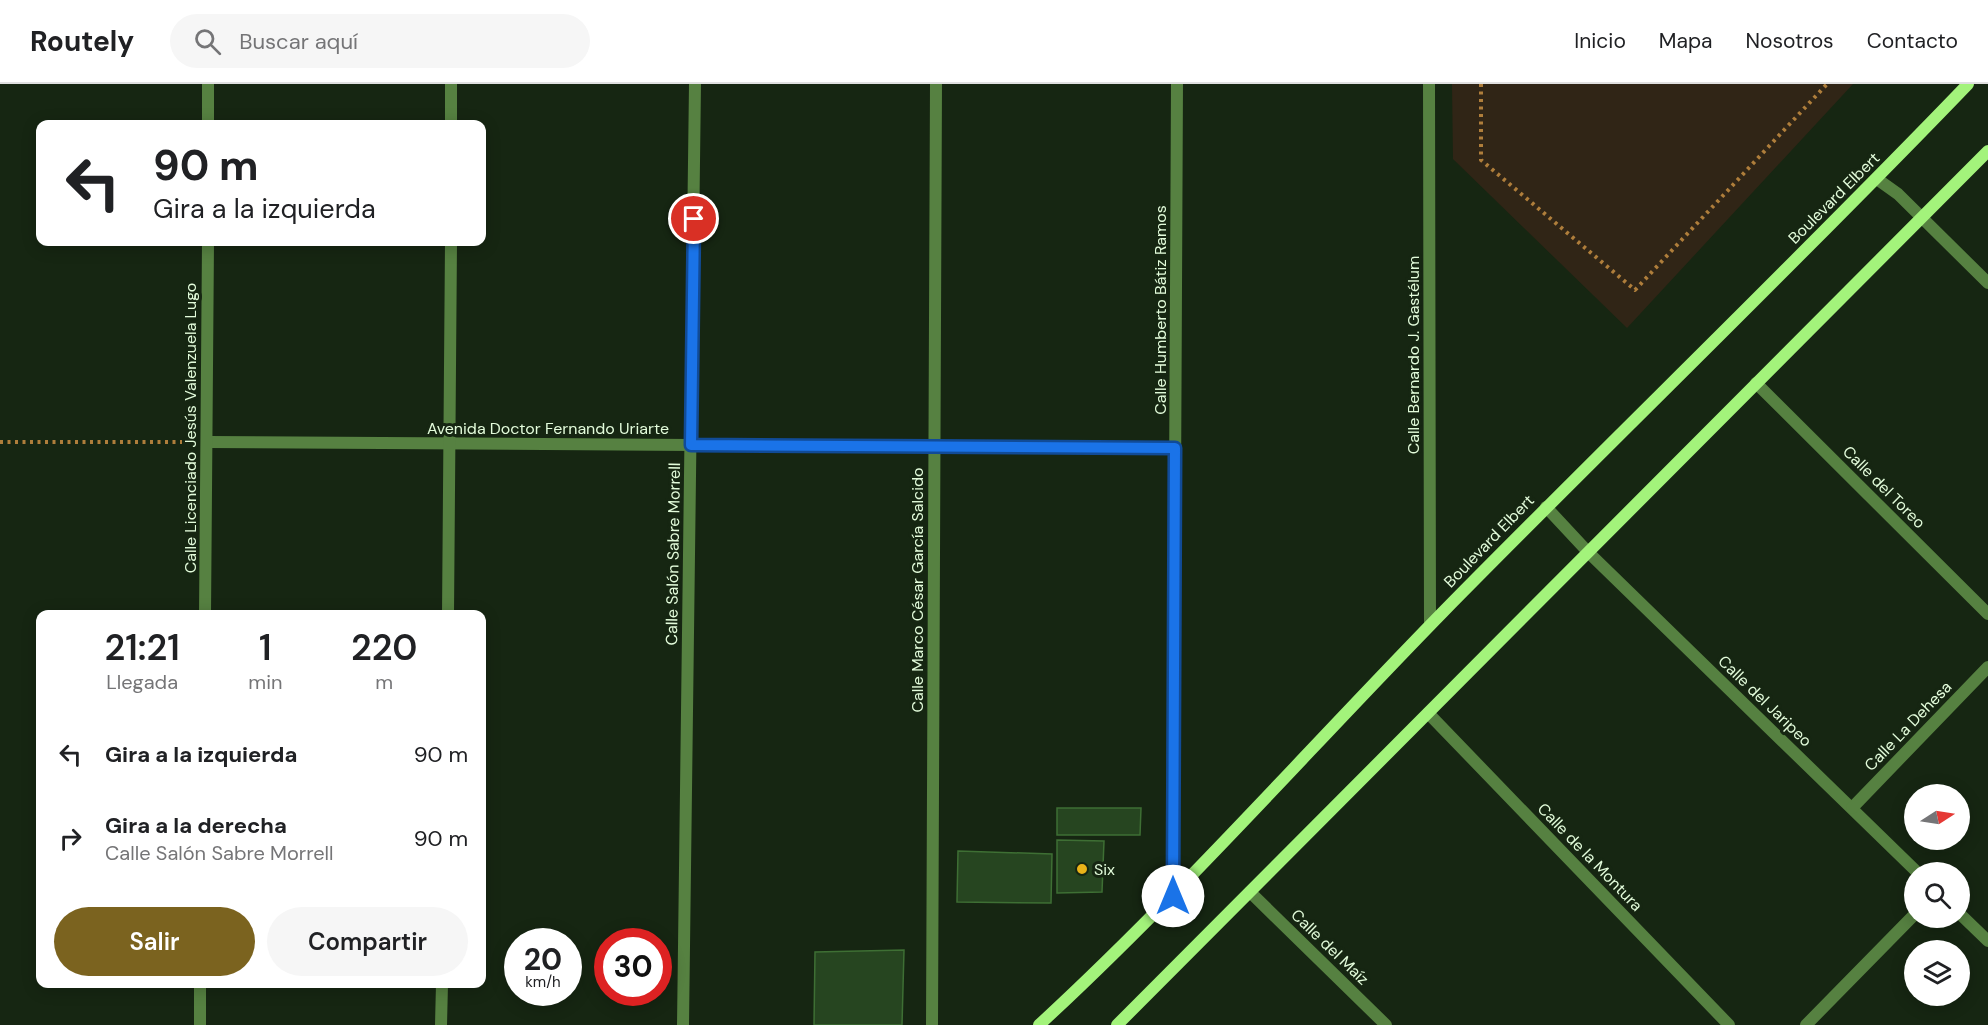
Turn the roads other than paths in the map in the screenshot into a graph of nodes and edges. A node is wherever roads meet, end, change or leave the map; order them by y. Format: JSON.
{"nodes":[{"id":1,"x":208,"y":84,"type":"edge"},
{"id":2,"x":451,"y":84,"type":"edge"},
{"id":3,"x":696,"y":84,"type":"edge"},
{"id":4,"x":936,"y":84,"type":"edge"},
{"id":5,"x":1177,"y":84,"type":"edge"},
{"id":6,"x":1429,"y":84,"type":"edge"},
{"id":7,"x":1968,"y":84,"type":"edge"},
{"id":8,"x":208,"y":120,"type":"edge"},
{"id":9,"x":451,"y":120,"type":"edge"},
{"id":10,"x":1988,"y":151,"type":"edge"},
{"id":11,"x":1877,"y":179,"type":"junction"},
{"id":12,"x":1922,"y":219,"type":"junction"},
{"id":13,"x":208,"y":246,"type":"edge"},
{"id":14,"x":451,"y":246,"type":"edge"},
{"id":15,"x":1988,"y":283,"type":"edge"},
{"id":16,"x":1756,"y":383,"type":"junction"},
{"id":17,"x":208,"y":442,"type":"junction"},
{"id":18,"x":450,"y":443,"type":"junction"},
{"id":19,"x":691,"y":445,"type":"junction"},
{"id":20,"x":934,"y":448,"type":"junction"},
{"id":21,"x":1175,"y":448,"type":"junction"},
{"id":22,"x":1546,"y":507,"type":"junction"},
{"id":23,"x":1588,"y":552,"type":"junction"},
{"id":24,"x":206,"y":610,"type":"edge"},
{"id":25,"x":448,"y":610,"type":"edge"},
{"id":26,"x":1988,"y":614,"type":"edge"},
{"id":27,"x":1430,"y":625,"type":"junction"},
{"id":28,"x":1988,"y":667,"type":"edge"},
{"id":29,"x":1428,"y":713,"type":"junction"},
{"id":30,"x":1852,"y":808,"type":"junction"},
{"id":31,"x":1907,"y":862,"type":"edge"},
{"id":32,"x":1250,"y":892,"type":"junction"},
{"id":33,"x":1173,"y":896,"type":"junction"},
{"id":34,"x":1970,"y":924,"type":"edge"},
{"id":35,"x":1904,"y":925,"type":"edge"},
{"id":36,"x":1988,"y":941,"type":"edge"},
{"id":37,"x":200,"y":988,"type":"edge"},
{"id":38,"x":442,"y":988,"type":"edge"},
{"id":39,"x":1046,"y":1023,"type":"edge"},
{"id":40,"x":200,"y":1025,"type":"edge"},
{"id":41,"x":441,"y":1025,"type":"edge"},
{"id":42,"x":683,"y":1025,"type":"edge"},
{"id":43,"x":932,"y":1025,"type":"edge"},
{"id":44,"x":1117,"y":1025,"type":"edge"},
{"id":45,"x":1386,"y":1025,"type":"edge"},
{"id":46,"x":1729,"y":1025,"type":"edge"},
{"id":47,"x":1806,"y":1025,"type":"edge"}],
"edges":[{"from":1,"to":8,"type":"street"},
{"from":2,"to":9,"type":"street"},
{"from":3,"to":19,"type":"street","name":"Calle Salón Sabre Morrell"},
{"from":4,"to":20,"type":"street","name":"Calle Marco César García Salcido"},
{"from":5,"to":21,"type":"street","name":"Calle Humberto Bátiz Ramos"},
{"from":6,"to":27,"type":"street","name":"Calle Bernardo J. Gastélum"},
{"from":7,"to":11,"type":"street","name":"Boulevard Elbert"},
{"from":10,"to":12,"type":"street"},
{"from":11,"to":12,"type":"street"},
{"from":11,"to":22,"type":"street","name":"Boulevard Elbert"},
{"from":12,"to":15,"type":"street"},
{"from":12,"to":16,"type":"street"},
{"from":13,"to":17,"type":"street","name":"Calle Licenciado Jesús Valenzuela Lugo"},
{"from":14,"to":18,"type":"street"},
{"from":16,"to":23,"type":"street"},
{"from":16,"to":26,"type":"street","name":"Calle del Toreo"},
{"from":17,"to":18,"type":"street","name":"Avenida Doctor Fernando Uriarte"},
{"from":17,"to":24,"type":"street","name":"Calle Licenciado Jesús Valenzuela Lugo"},
{"from":18,"to":19,"type":"street","name":"Avenida Doctor Fernando Uriarte"},
{"from":18,"to":25,"type":"street"},
{"from":19,"to":20,"type":"street","name":"Avenida Doctor Fernando Uriarte"},
{"from":19,"to":42,"type":"street","name":"Calle Salón Sabre Morrell"},
{"from":20,"to":21,"type":"street","name":"Avenida Doctor Fernando Uriarte"},
{"from":20,"to":43,"type":"street","name":"Calle Marco César García Salcido"},
{"from":21,"to":33,"type":"street","name":"Calle Humberto Bátiz Ramos"},
{"from":22,"to":23,"type":"street","name":"Calle del Jaripeo"},
{"from":22,"to":27,"type":"street","name":"Boulevard Elbert"},
{"from":23,"to":29,"type":"street"},
{"from":23,"to":30,"type":"street","name":"Calle del Jaripeo"},
{"from":27,"to":33,"type":"street","name":"Boulevard Elbert"},
{"from":28,"to":30,"type":"street","name":"Calle La Dehesa"},
{"from":29,"to":32,"type":"street"},
{"from":29,"to":46,"type":"street","name":"Calle de la Montura"},
{"from":30,"to":31,"type":"street","name":"Calle del Jaripeo"},
{"from":32,"to":44,"type":"street"},
{"from":32,"to":45,"type":"street","name":"Calle del Maíz"},
{"from":33,"to":39,"type":"street","name":"Boulevard Elbert"},
{"from":34,"to":36,"type":"street"},
{"from":35,"to":47,"type":"street"},
{"from":37,"to":40,"type":"street"},
{"from":38,"to":41,"type":"street"}]}
